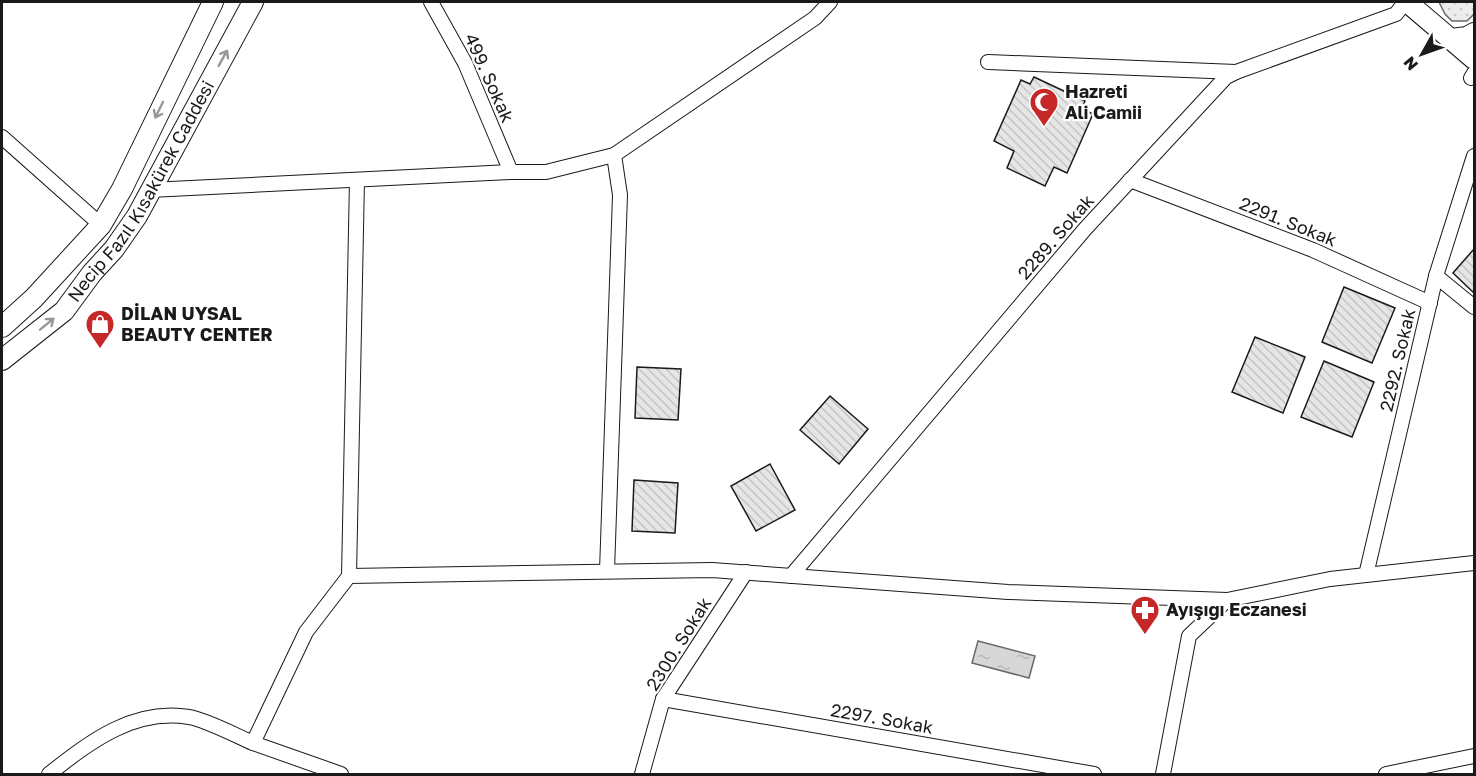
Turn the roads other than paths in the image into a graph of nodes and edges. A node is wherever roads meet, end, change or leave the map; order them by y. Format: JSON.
{"nodes":[{"id":1,"x":213,"y":2,"type":"edge"},
{"id":2,"x":253,"y":2,"type":"edge"},
{"id":3,"x":431,"y":2,"type":"edge"},
{"id":4,"x":830,"y":2,"type":"edge"},
{"id":5,"x":1406,"y":2,"type":"edge"},
{"id":6,"x":1427,"y":2,"type":"edge"},
{"id":7,"x":1436,"y":25,"type":"junction"},
{"id":8,"x":1474,"y":33,"type":"edge"},
{"id":9,"x":1452,"y":39,"type":"junction"},
{"id":10,"x":988,"y":62,"type":"dead end"},
{"id":11,"x":1473,"y":70,"type":"edge"},
{"id":12,"x":1236,"y":72,"type":"junction"},
{"id":13,"x":2,"y":137,"type":"edge"},
{"id":14,"x":614,"y":154,"type":"junction"},
{"id":15,"x":1474,"y":156,"type":"edge"},
{"id":16,"x":510,"y":172,"type":"junction"},
{"id":17,"x":357,"y":180,"type":"junction"},
{"id":18,"x":1130,"y":180,"type":"junction"},
{"id":19,"x":122,"y":189,"type":"junction"},
{"id":20,"x":150,"y":190,"type":"junction"},
{"id":21,"x":101,"y":225,"type":"junction"},
{"id":22,"x":1436,"y":276,"type":"junction"},
{"id":23,"x":1430,"y":303,"type":"junction"},
{"id":24,"x":1474,"y":307,"type":"edge"},
{"id":25,"x":2,"y":327,"type":"edge"},
{"id":26,"x":2,"y":360,"type":"edge"},
{"id":27,"x":1474,"y":563,"type":"edge"},
{"id":28,"x":608,"y":571,"type":"junction"},
{"id":29,"x":746,"y":572,"type":"junction"},
{"id":30,"x":1366,"y":575,"type":"junction"},
{"id":31,"x":349,"y":576,"type":"junction"},
{"id":32,"x":791,"y":576,"type":"junction"},
{"id":33,"x":1227,"y":600,"type":"junction"},
{"id":34,"x":663,"y":699,"type":"junction"},
{"id":35,"x":253,"y":743,"type":"junction"},
{"id":36,"x":1474,"y":756,"type":"edge"},
{"id":37,"x":49,"y":774,"type":"edge"},
{"id":38,"x":341,"y":774,"type":"edge"},
{"id":39,"x":642,"y":774,"type":"edge"},
{"id":40,"x":1094,"y":774,"type":"edge"},
{"id":41,"x":1163,"y":774,"type":"edge"},
{"id":42,"x":1386,"y":774,"type":"edge"}],
"edges":[{"from":1,"to":19,"type":"main road","name":"Necip Fazıl Kısakürek Caddesi","one_way":true},
{"from":20,"to":2,"type":"main road","name":"Necip Fazıl Kısakürek Caddesi","one_way":true},
{"from":3,"to":16,"type":"street","name":"499. Sokak"},
{"from":4,"to":14,"type":"street"},
{"from":5,"to":7,"type":"main road"},
{"from":5,"to":12,"type":"street","name":"2289. Sokak"},
{"from":6,"to":7,"type":"main road"},
{"from":7,"to":9,"type":"main road"},
{"from":8,"to":9,"type":"main road"},
{"from":9,"to":11,"type":"main road"},
{"from":10,"to":12,"type":"street"},
{"from":12,"to":18,"type":"street","name":"2289. Sokak"},
{"from":13,"to":21,"type":"street"},
{"from":14,"to":16,"type":"street"},
{"from":14,"to":28,"type":"street"},
{"from":15,"to":22,"type":"street","name":"2292. Sokak"},
{"from":16,"to":17,"type":"street"},
{"from":17,"to":20,"type":"street"},
{"from":17,"to":31,"type":"street"},
{"from":18,"to":23,"type":"street","name":"2291. Sokak"},
{"from":18,"to":32,"type":"street","name":"2289. Sokak"},
{"from":19,"to":20,"type":"main road"},
{"from":19,"to":21,"type":"main road","name":"Necip Fazıl Kısakürek Caddesi"},
{"from":26,"to":20,"type":"main road","name":"Necip Fazıl Kısakürek Caddesi","one_way":true},
{"from":21,"to":25,"type":"main road","name":"Necip Fazıl Kısakürek Caddesi"},
{"from":22,"to":23,"type":"street","name":"2292. Sokak"},
{"from":22,"to":24,"type":"street"},
{"from":23,"to":30,"type":"street","name":"2292. Sokak"},
{"from":27,"to":30,"type":"street"},
{"from":28,"to":29,"type":"street"},
{"from":28,"to":31,"type":"street"},
{"from":29,"to":32,"type":"street"},
{"from":29,"to":34,"type":"street","name":"2300. Sokak"},
{"from":30,"to":33,"type":"street"},
{"from":31,"to":35,"type":"street"},
{"from":32,"to":33,"type":"street"},
{"from":33,"to":41,"type":"street"},
{"from":34,"to":39,"type":"street","name":"2300. Sokak"},
{"from":34,"to":40,"type":"street","name":"2297. Sokak"},
{"from":35,"to":37,"type":"street"},
{"from":35,"to":38,"type":"street"},
{"from":36,"to":42,"type":"street"}]}
